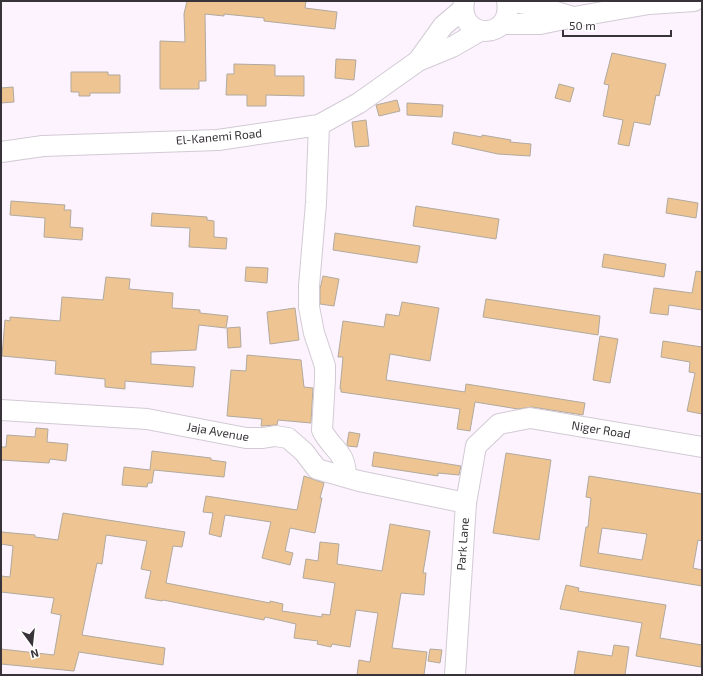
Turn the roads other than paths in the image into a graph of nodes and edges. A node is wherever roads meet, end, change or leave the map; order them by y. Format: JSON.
{"nodes":[{"id":1,"x":508,"y":1,"type":"edge"},
{"id":2,"x":694,"y":1,"type":"edge"},
{"id":3,"x":464,"y":5,"type":"edge"},
{"id":4,"x":574,"y":17,"type":"junction"},
{"id":5,"x":502,"y":24,"type":"junction"},
{"id":6,"x":480,"y":31,"type":"junction"},
{"id":7,"x":418,"y":61,"type":"junction"},
{"id":8,"x":319,"y":125,"type":"junction"},
{"id":9,"x":1,"y":152,"type":"edge"},
{"id":10,"x":1,"y":410,"type":"edge"},
{"id":11,"x":499,"y":424,"type":"joint"},
{"id":12,"x":702,"y":447,"type":"edge"},
{"id":13,"x":346,"y":477,"type":"junction"},
{"id":14,"x":466,"y":503,"type":"junction"},
{"id":15,"x":454,"y":675,"type":"edge"}],
"edges":[{"from":1,"to":4,"type":"street"},
{"from":1,"to":5,"type":"street"},
{"from":2,"to":4,"type":"street"},
{"from":3,"to":6,"type":"street"},
{"from":3,"to":7,"type":"street","name":"El-Kanemi Road"},
{"from":4,"to":5,"type":"street"},
{"from":5,"to":6,"type":"street","name":"El-Kanemi Road"},
{"from":6,"to":7,"type":"street","name":"El-Kanemi Road"},
{"from":7,"to":8,"type":"street","name":"El-Kanemi Road"},
{"from":8,"to":9,"type":"street","name":"El-Kanemi Road"},
{"from":8,"to":13,"type":"street"},
{"from":10,"to":13,"type":"street","name":"Jaja Avenue"},
{"from":11,"to":12,"type":"street","name":"Niger Road"},
{"from":11,"to":14,"type":"street","name":"Park Lane"},
{"from":13,"to":14,"type":"street","name":"Jaja Avenue"},
{"from":14,"to":15,"type":"street","name":"Park Lane"}]}
